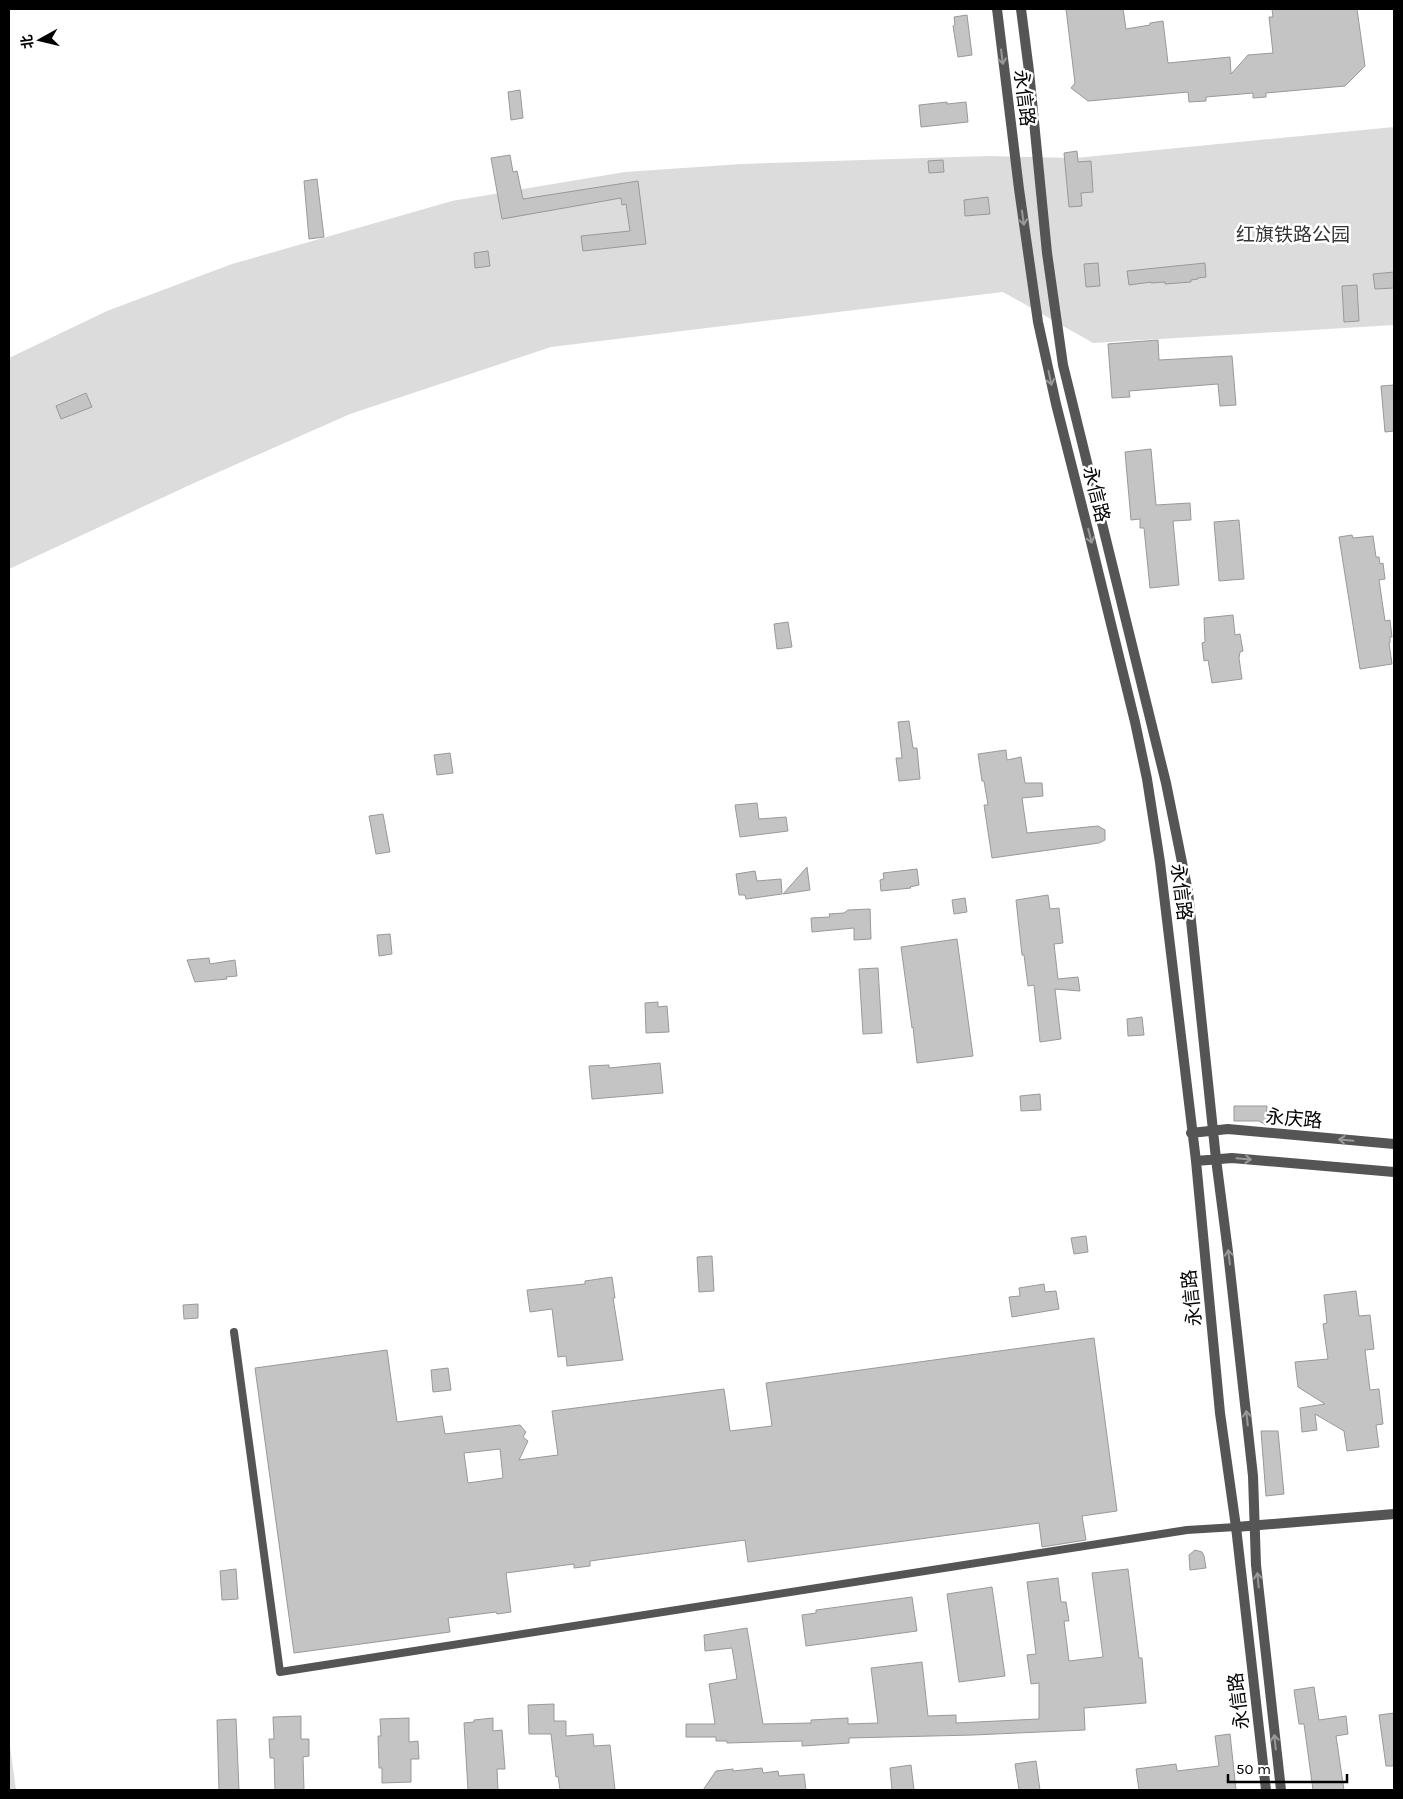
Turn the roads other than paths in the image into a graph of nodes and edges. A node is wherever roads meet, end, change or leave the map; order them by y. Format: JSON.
{"nodes":[{"id":1,"x":996,"y":9,"type":"edge"},
{"id":2,"x":1021,"y":9,"type":"edge"},
{"id":3,"x":1214,"y":1131,"type":"junction"},
{"id":4,"x":1192,"y":1133,"type":"junction"},
{"id":5,"x":1394,"y":1144,"type":"edge"},
{"id":6,"x":1216,"y":1159,"type":"junction"},
{"id":7,"x":1196,"y":1161,"type":"junction"},
{"id":8,"x":1394,"y":1172,"type":"edge"},
{"id":9,"x":234,"y":1332,"type":"dead end"},
{"id":10,"x":1394,"y":1514,"type":"edge"},
{"id":11,"x":1255,"y":1525,"type":"junction"},
{"id":12,"x":1236,"y":1527,"type":"junction"},
{"id":13,"x":1266,"y":1790,"type":"edge"},
{"id":14,"x":1281,"y":1790,"type":"edge"}],
"edges":[{"from":1,"to":4,"type":"street","name":"永信路","one_way":true},
{"from":2,"to":3,"type":"street","name":"永信路"},
{"from":3,"to":4,"type":"street","name":"永庆路"},
{"from":5,"to":3,"type":"street","name":"永庆路","one_way":true},
{"from":3,"to":6,"type":"street","name":"永信路"},
{"from":4,"to":7,"type":"street","name":"永信路"},
{"from":6,"to":7,"type":"street"},
{"from":6,"to":8,"type":"street","one_way":true},
{"from":11,"to":6,"type":"street","name":"永信路","one_way":true},
{"from":7,"to":12,"type":"street","name":"永信路"},
{"from":9,"to":12,"type":"lane"},
{"from":10,"to":11,"type":"street"},
{"from":11,"to":12,"type":"street"},
{"from":14,"to":11,"type":"street","name":"永信路","one_way":true},
{"from":12,"to":13,"type":"street","name":"永信路"}]}
